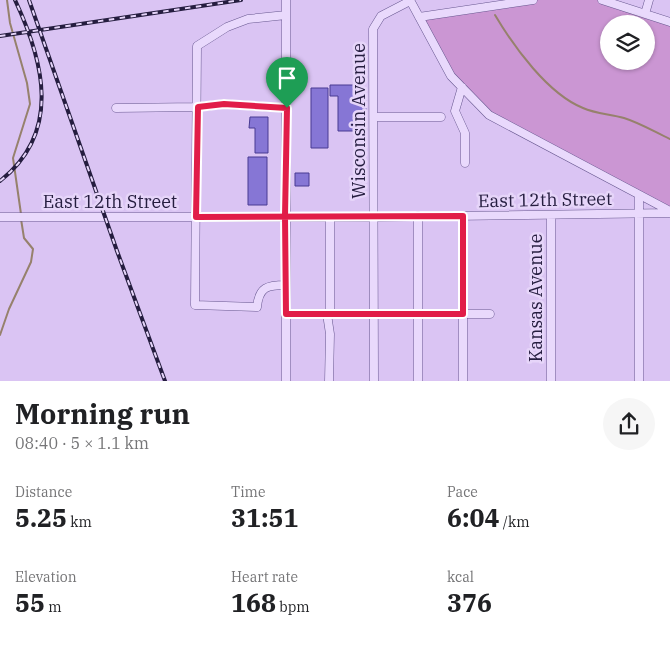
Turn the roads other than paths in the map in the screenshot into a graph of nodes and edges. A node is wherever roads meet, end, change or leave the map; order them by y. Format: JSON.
{"nodes":[{"id":1,"x":286,"y":0,"type":"edge"},
{"id":2,"x":533,"y":0,"type":"edge"},
{"id":3,"x":602,"y":0,"type":"edge"},
{"id":4,"x":649,"y":0,"type":"edge"},
{"id":5,"x":410,"y":1,"type":"edge"},
{"id":6,"x":645,"y":14,"type":"junction"},
{"id":7,"x":286,"y":15,"type":"junction"},
{"id":8,"x":419,"y":17,"type":"junction"},
{"id":9,"x":670,"y":22,"type":"edge"},
{"id":10,"x":462,"y":87,"type":"junction"},
{"id":11,"x":198,"y":107,"type":"junction"},
{"id":12,"x":116,"y":108,"type":"dead end"},
{"id":13,"x":287,"y":108,"type":"junction"},
{"id":14,"x":374,"y":117,"type":"junction"},
{"id":15,"x":441,"y":117,"type":"dead end"},
{"id":16,"x":465,"y":163,"type":"dead end"},
{"id":17,"x":639,"y":196,"type":"junction"},
{"id":18,"x":670,"y":212,"type":"edge"},
{"id":19,"x":639,"y":214,"type":"junction"},
{"id":20,"x":285,"y":216,"type":"junction"},
{"id":21,"x":330,"y":216,"type":"junction"},
{"id":22,"x":418,"y":216,"type":"junction"},
{"id":23,"x":463,"y":216,"type":"junction"},
{"id":24,"x":551,"y":216,"type":"junction"},
{"id":25,"x":0,"y":217,"type":"edge"},
{"id":26,"x":196,"y":217,"type":"junction"},
{"id":27,"x":374,"y":217,"type":"junction"},
{"id":28,"x":286,"y":285,"type":"junction"},
{"id":29,"x":374,"y":313,"type":"junction"},
{"id":30,"x":286,"y":314,"type":"junction"},
{"id":31,"x":328,"y":314,"type":"junction"},
{"id":32,"x":418,"y":314,"type":"junction"},
{"id":33,"x":463,"y":314,"type":"junction"},
{"id":34,"x":490,"y":314,"type":"dead end"},
{"id":35,"x":286,"y":381,"type":"edge"},
{"id":36,"x":329,"y":381,"type":"edge"},
{"id":37,"x":374,"y":381,"type":"edge"},
{"id":38,"x":418,"y":381,"type":"edge"},
{"id":39,"x":463,"y":381,"type":"edge"},
{"id":40,"x":551,"y":381,"type":"edge"},
{"id":41,"x":639,"y":381,"type":"edge"}],
"edges":[{"from":1,"to":7,"type":"street"},
{"from":2,"to":8,"type":"street"},
{"from":3,"to":6,"type":"street"},
{"from":4,"to":6,"type":"street"},
{"from":5,"to":8,"type":"street"},
{"from":5,"to":14,"type":"street","name":"Wisconsin Avenue"},
{"from":6,"to":9,"type":"street"},
{"from":7,"to":11,"type":"street"},
{"from":7,"to":13,"type":"street"},
{"from":8,"to":10,"type":"street"},
{"from":10,"to":16,"type":"street"},
{"from":10,"to":17,"type":"street"},
{"from":11,"to":12,"type":"street"},
{"from":11,"to":13,"type":"street"},
{"from":11,"to":26,"type":"street"},
{"from":13,"to":20,"type":"street"},
{"from":14,"to":15,"type":"street"},
{"from":14,"to":27,"type":"street","name":"Wisconsin Avenue"},
{"from":17,"to":18,"type":"street"},
{"from":17,"to":19,"type":"street"},
{"from":18,"to":19,"type":"street","name":"East 12th Street"},
{"from":19,"to":24,"type":"street","name":"East 12th Street"},
{"from":19,"to":41,"type":"street"},
{"from":20,"to":21,"type":"street","name":"East 12th Street"},
{"from":20,"to":26,"type":"street","name":"East 12th Street"},
{"from":20,"to":28,"type":"street"},
{"from":21,"to":27,"type":"street","name":"East 12th Street"},
{"from":21,"to":31,"type":"street"},
{"from":22,"to":23,"type":"street","name":"East 12th Street"},
{"from":22,"to":27,"type":"street","name":"East 12th Street"},
{"from":22,"to":32,"type":"street"},
{"from":23,"to":24,"type":"street","name":"East 12th Street"},
{"from":23,"to":33,"type":"street"},
{"from":24,"to":40,"type":"street","name":"Kansas Avenue"},
{"from":25,"to":26,"type":"street","name":"East 12th Street"},
{"from":26,"to":28,"type":"street"},
{"from":27,"to":29,"type":"street","name":"Wisconsin Avenue"},
{"from":28,"to":30,"type":"street"},
{"from":29,"to":31,"type":"street"},
{"from":29,"to":32,"type":"street"},
{"from":29,"to":37,"type":"street","name":"Wisconsin Avenue"},
{"from":30,"to":31,"type":"street"},
{"from":30,"to":35,"type":"street"},
{"from":31,"to":36,"type":"street"},
{"from":32,"to":33,"type":"street"},
{"from":32,"to":38,"type":"street"},
{"from":33,"to":34,"type":"street"},
{"from":33,"to":39,"type":"street"}]}
